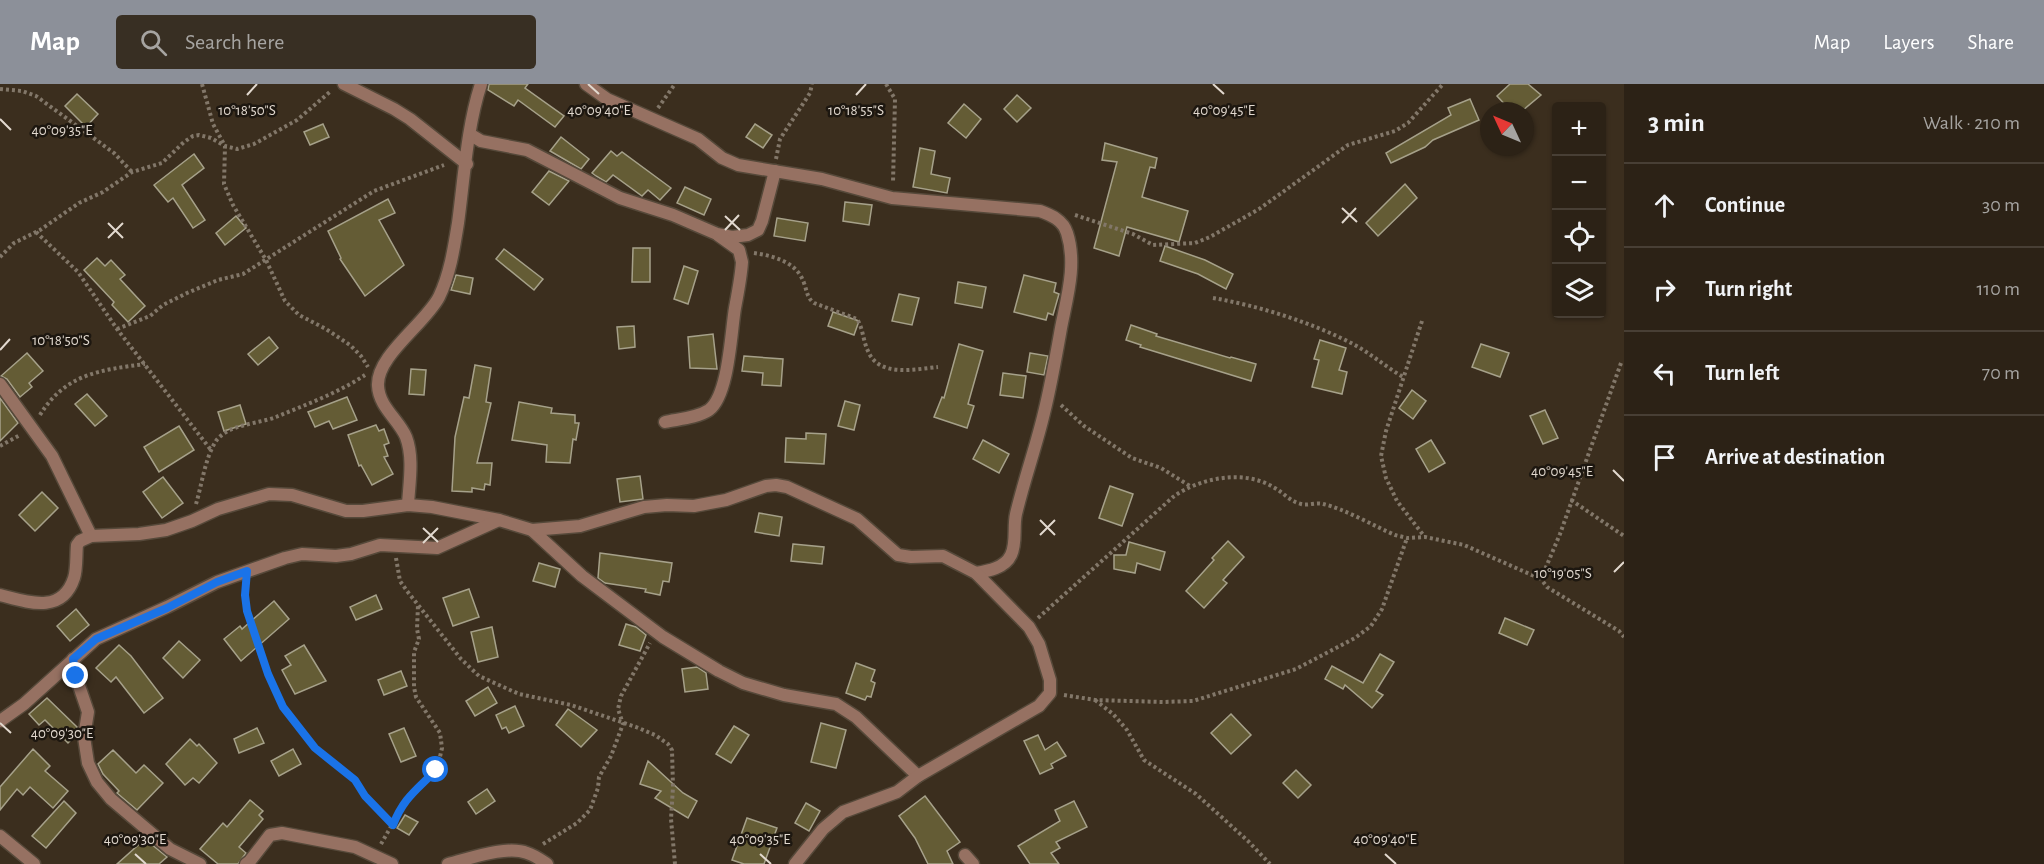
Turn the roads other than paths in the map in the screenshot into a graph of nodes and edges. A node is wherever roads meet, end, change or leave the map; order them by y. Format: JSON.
{"nodes":[{"id":1,"x":482,"y":84,"type":"edge"},
{"id":2,"x":587,"y":84,"type":"edge"},
{"id":3,"x":340,"y":85,"type":"edge"},
{"id":4,"x":471,"y":135,"type":"junction"},
{"id":5,"x":462,"y":161,"type":"junction"},
{"id":6,"x":775,"y":171,"type":"junction"},
{"id":7,"x":717,"y":234,"type":"junction"},
{"id":8,"x":0,"y":384,"type":"edge"},
{"id":9,"x":665,"y":422,"type":"dead end"},
{"id":10,"x":408,"y":505,"type":"junction"},
{"id":11,"x":499,"y":520,"type":"junction"},
{"id":12,"x":532,"y":530,"type":"junction"},
{"id":13,"x":91,"y":536,"type":"junction"},
{"id":14,"x":976,"y":573,"type":"junction"},
{"id":15,"x":0,"y":595,"type":"edge"},
{"id":16,"x":73,"y":659,"type":"junction"},
{"id":17,"x":0,"y":721,"type":"edge"},
{"id":18,"x":918,"y":776,"type":"junction"},
{"id":19,"x":0,"y":836,"type":"edge"},
{"id":20,"x":34,"y":864,"type":"edge"},
{"id":21,"x":200,"y":864,"type":"edge"},
{"id":22,"x":246,"y":864,"type":"edge"},
{"id":23,"x":392,"y":864,"type":"edge"},
{"id":24,"x":448,"y":864,"type":"edge"},
{"id":25,"x":547,"y":864,"type":"edge"},
{"id":26,"x":795,"y":864,"type":"edge"}],
"edges":[{"from":1,"to":4,"type":"street"},
{"from":2,"to":6,"type":"street"},
{"from":3,"to":5,"type":"street"},
{"from":4,"to":5,"type":"street"},
{"from":4,"to":7,"type":"street"},
{"from":5,"to":10,"type":"street"},
{"from":6,"to":7,"type":"street"},
{"from":6,"to":14,"type":"street"},
{"from":7,"to":9,"type":"street"},
{"from":8,"to":13,"type":"street"},
{"from":10,"to":11,"type":"street"},
{"from":10,"to":13,"type":"street"},
{"from":11,"to":12,"type":"street"},
{"from":11,"to":16,"type":"street"},
{"from":12,"to":14,"type":"street"},
{"from":12,"to":18,"type":"street"},
{"from":13,"to":15,"type":"street"},
{"from":14,"to":18,"type":"street"},
{"from":16,"to":17,"type":"street"},
{"from":16,"to":21,"type":"street"},
{"from":18,"to":26,"type":"street"},
{"from":19,"to":20,"type":"street"},
{"from":22,"to":23,"type":"street"},
{"from":24,"to":25,"type":"street"}]}
